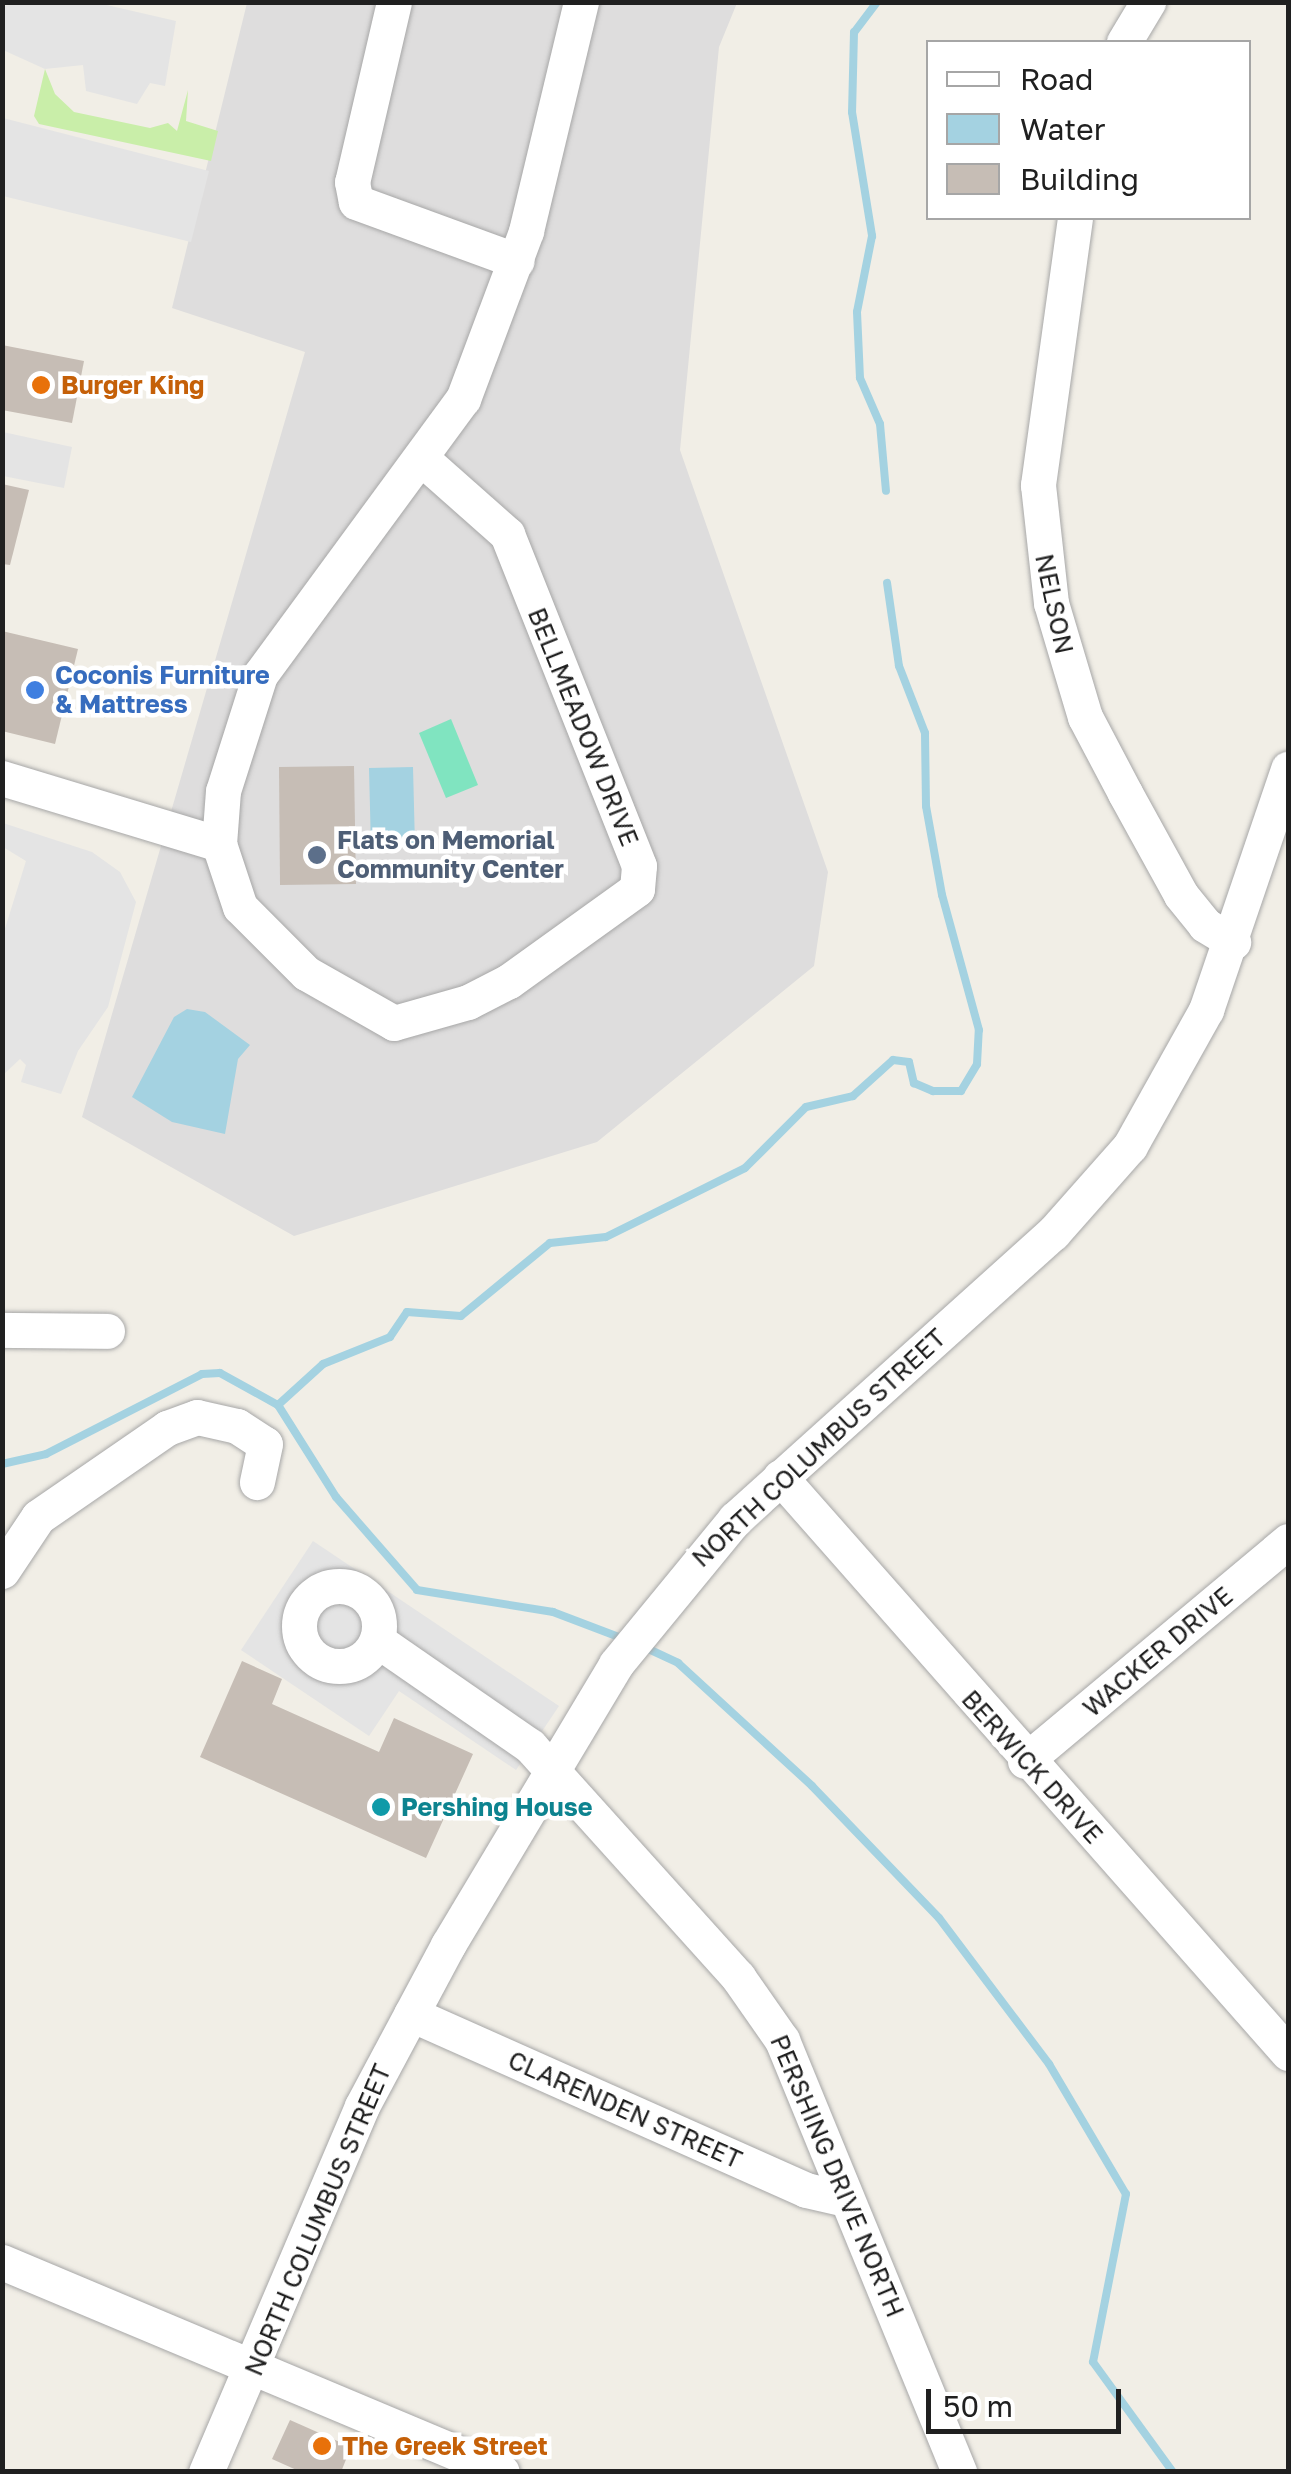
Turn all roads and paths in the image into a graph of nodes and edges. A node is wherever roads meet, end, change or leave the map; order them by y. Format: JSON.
{"nodes":[{"id":1,"x":394,"y":2,"type":"edge"},
{"id":2,"x":581,"y":2,"type":"edge"},
{"id":3,"x":1148,"y":2,"type":"edge"},
{"id":4,"x":1125,"y":40,"type":"edge"},
{"id":5,"x":1075,"y":220,"type":"edge"},
{"id":6,"x":517,"y":260,"type":"junction"},
{"id":7,"x":421,"y":458,"type":"junction"},
{"id":8,"x":1288,"y":769,"type":"edge"},
{"id":9,"x":2,"y":778,"type":"edge"},
{"id":10,"x":219,"y":844,"type":"junction"},
{"id":11,"x":1233,"y":942,"type":"junction"},
{"id":12,"x":2,"y":1330,"type":"edge"},
{"id":13,"x":107,"y":1332,"type":"dead end"},
{"id":14,"x":780,"y":1477,"type":"junction"},
{"id":15,"x":258,"y":1482,"type":"dead end"},
{"id":16,"x":1288,"y":1541,"type":"edge"},
{"id":17,"x":2,"y":1571,"type":"edge"},
{"id":18,"x":377,"y":1640,"type":"dead end"},
{"id":19,"x":1025,"y":1761,"type":"junction"},
{"id":20,"x":553,"y":1772,"type":"junction"},
{"id":21,"x":411,"y":2014,"type":"junction"},
{"id":22,"x":1282,"y":2033,"type":"edge"},
{"id":23,"x":842,"y":2198,"type":"junction"},
{"id":24,"x":2,"y":2262,"type":"edge"},
{"id":25,"x":255,"y":2369,"type":"junction"},
{"id":26,"x":206,"y":2472,"type":"edge"},
{"id":27,"x":502,"y":2472,"type":"edge"},
{"id":28,"x":958,"y":2472,"type":"edge"}],
"edges":[{"from":1,"to":6,"type":"street"},
{"from":2,"to":6,"type":"street","name":"BELLMEADOW DRIVE"},
{"from":3,"to":4,"type":"street"},
{"from":5,"to":11,"type":"street","name":"NELSON"},
{"from":6,"to":7,"type":"street","name":"BELLMEADOW DRIVE"},
{"from":7,"to":10,"type":"street","name":"BELLMEADOW DRIVE"},
{"from":7,"to":10,"type":"street","name":"BELLMEADOW DRIVE"},
{"from":8,"to":11,"type":"street","name":"NORTH COLUMBUS STREET"},
{"from":9,"to":10,"type":"street"},
{"from":11,"to":14,"type":"street","name":"NORTH COLUMBUS STREET"},
{"from":12,"to":13,"type":"street"},
{"from":14,"to":19,"type":"street","name":"BERWICK DRIVE"},
{"from":14,"to":20,"type":"street","name":"NORTH COLUMBUS STREET"},
{"from":15,"to":17,"type":"street"},
{"from":16,"to":19,"type":"street","name":"WACKER DRIVE"},
{"from":18,"to":20,"type":"street","name":"PERSHING DRIVE NORTH"},
{"from":19,"to":22,"type":"street","name":"BERWICK DRIVE"},
{"from":20,"to":21,"type":"street","name":"NORTH COLUMBUS STREET"},
{"from":20,"to":23,"type":"street","name":"PERSHING DRIVE NORTH"},
{"from":21,"to":23,"type":"street","name":"CLARENDEN STREET"},
{"from":21,"to":25,"type":"street","name":"NORTH COLUMBUS STREET"},
{"from":23,"to":28,"type":"street","name":"PERSHING DRIVE NORTH"},
{"from":24,"to":25,"type":"street"},
{"from":25,"to":26,"type":"street","name":"NORTH COLUMBUS STREET"},
{"from":25,"to":27,"type":"street"}]}
